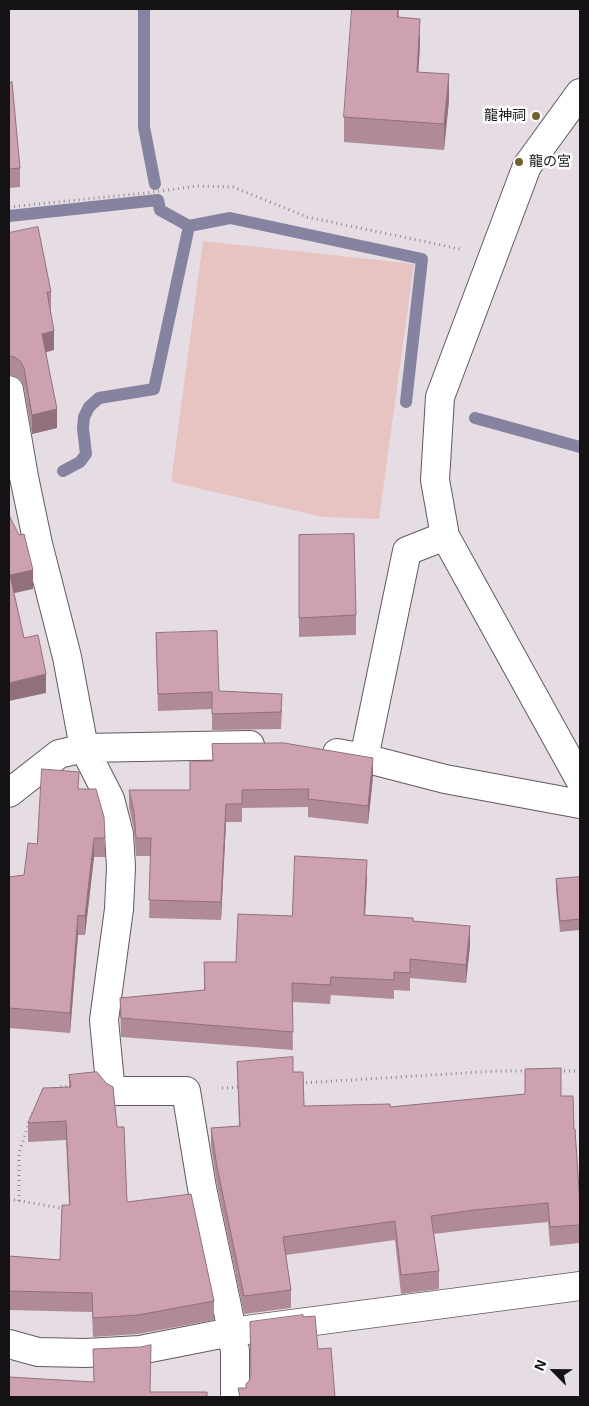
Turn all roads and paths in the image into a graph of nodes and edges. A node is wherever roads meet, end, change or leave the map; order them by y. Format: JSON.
{"nodes":[{"id":1,"x":580,"y":93,"type":"edge"},
{"id":2,"x":9,"y":207,"type":"edge"},
{"id":3,"x":493,"y":256,"type":"junction"},
{"id":4,"x":9,"y":390,"type":"edge"},
{"id":5,"x":445,"y":536,"type":"junction"},
{"id":6,"x":276,"y":745,"type":"edge"},
{"id":7,"x":84,"y":748,"type":"junction"},
{"id":8,"x":315,"y":750,"type":"edge"},
{"id":9,"x":364,"y":758,"type":"junction"},
{"id":10,"x":580,"y":780,"type":"edge"},
{"id":11,"x":9,"y":792,"type":"edge"},
{"id":12,"x":580,"y":804,"type":"edge"},
{"id":13,"x":534,"y":1071,"type":"edge"},
{"id":14,"x":553,"y":1071,"type":"edge"},
{"id":15,"x":580,"y":1071,"type":"edge"},
{"id":16,"x":110,"y":1082,"type":"junction"},
{"id":17,"x":298,"y":1083,"type":"edge"},
{"id":18,"x":248,"y":1086,"type":"edge"},
{"id":19,"x":186,"y":1091,"type":"junction"},
{"id":20,"x":51,"y":1092,"type":"edge"},
{"id":21,"x":35,"y":1110,"type":"edge"},
{"id":22,"x":9,"y":1200,"type":"edge"},
{"id":23,"x":19,"y":1201,"type":"junction"},
{"id":24,"x":74,"y":1210,"type":"edge"},
{"id":25,"x":580,"y":1286,"type":"edge"},
{"id":26,"x":231,"y":1332,"type":"junction"},
{"id":27,"x":9,"y":1344,"type":"edge"},
{"id":28,"x":235,"y":1397,"type":"edge"}],
"edges":[{"from":1,"to":3,"type":"street"},
{"from":2,"to":3,"type":"path"},
{"from":3,"to":5,"type":"street"},
{"from":4,"to":7,"type":"street"},
{"from":5,"to":9,"type":"street"},
{"from":5,"to":10,"type":"street"},
{"from":6,"to":7,"type":"street"},
{"from":7,"to":11,"type":"street"},
{"from":7,"to":16,"type":"street"},
{"from":8,"to":9,"type":"street"},
{"from":9,"to":12,"type":"street"},
{"from":13,"to":17,"type":"path"},
{"from":14,"to":15,"type":"path"},
{"from":16,"to":19,"type":"street"},
{"from":16,"to":20,"type":"path"},
{"from":18,"to":19,"type":"path"},
{"from":19,"to":26,"type":"street"},
{"from":21,"to":23,"type":"path"},
{"from":22,"to":23,"type":"path"},
{"from":23,"to":24,"type":"path"},
{"from":25,"to":26,"type":"street"},
{"from":26,"to":27,"type":"street"},
{"from":26,"to":28,"type":"street"}]}
